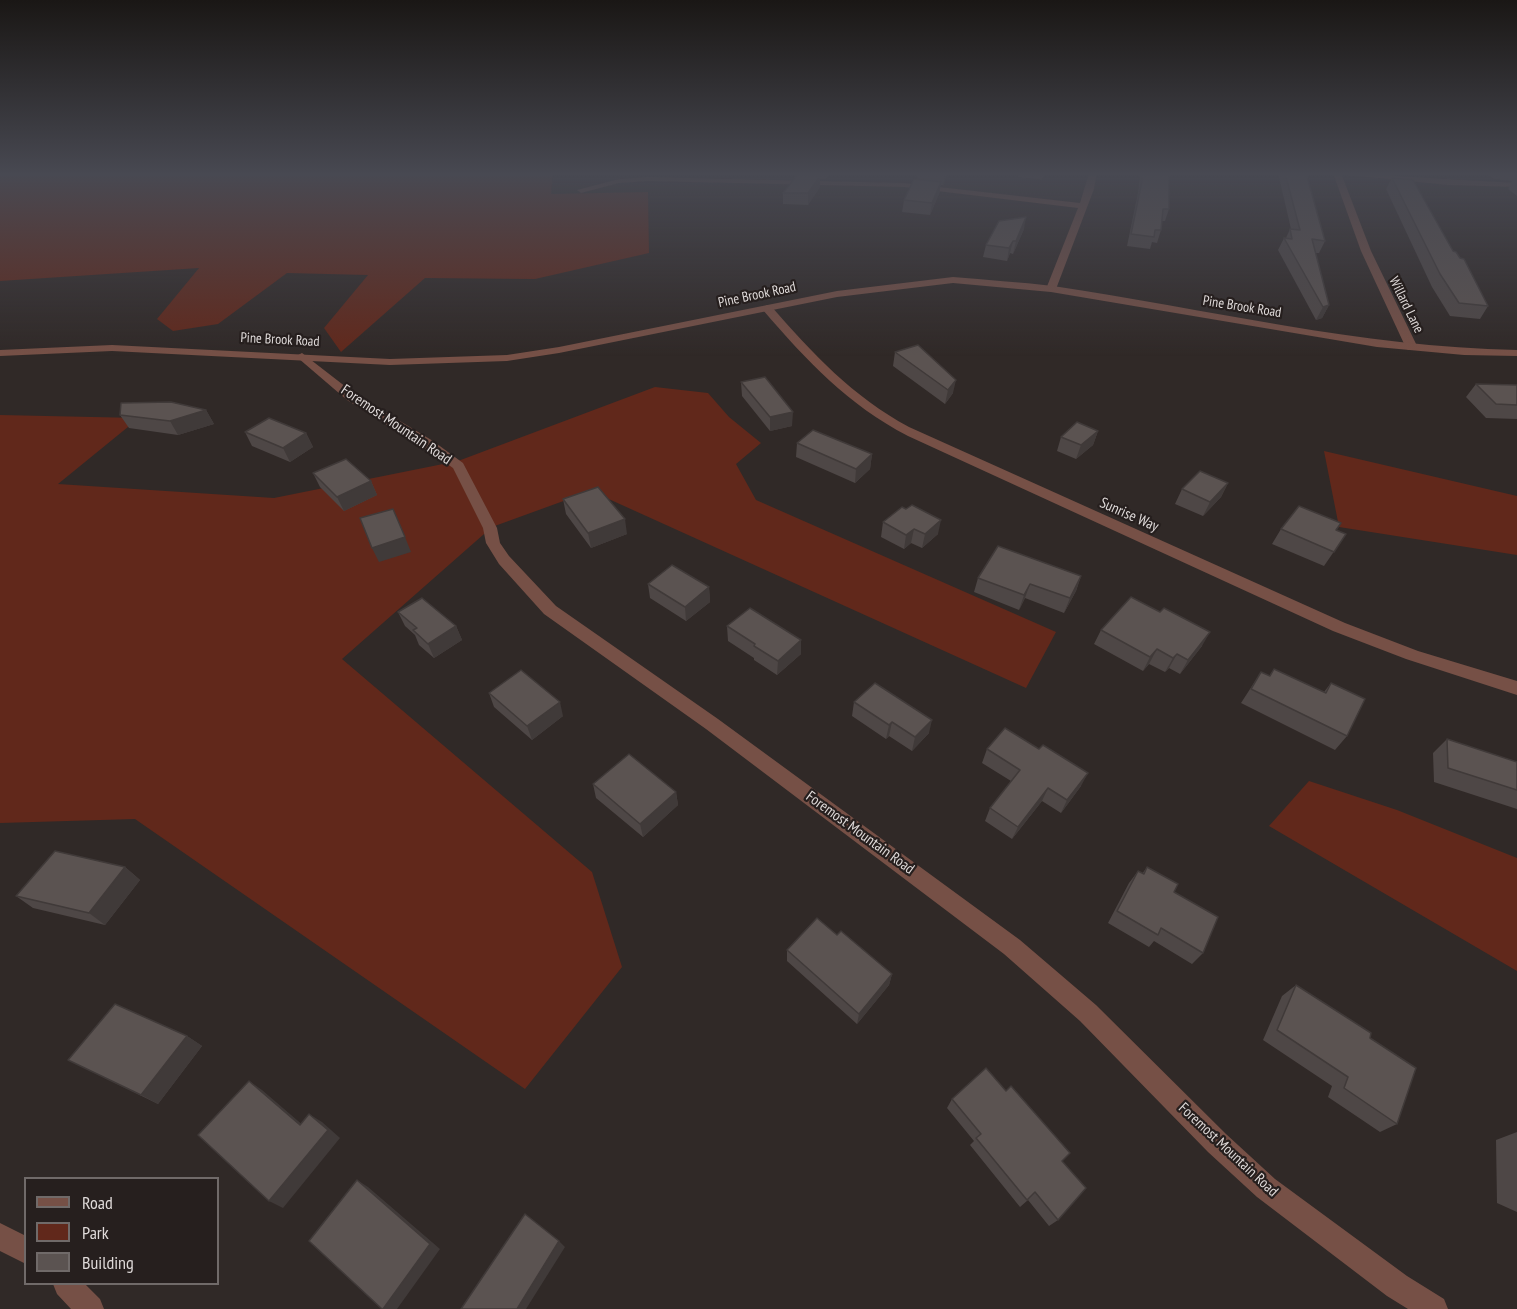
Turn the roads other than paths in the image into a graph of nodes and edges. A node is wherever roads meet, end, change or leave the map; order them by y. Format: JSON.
{"nodes":[{"id":1,"x":1072,"y":234,"type":"edge"},
{"id":2,"x":1360,"y":234,"type":"edge"},
{"id":3,"x":1051,"y":289,"type":"junction"},
{"id":4,"x":767,"y":308,"type":"junction"},
{"id":5,"x":1412,"y":348,"type":"junction"},
{"id":6,"x":0,"y":353,"type":"edge"},
{"id":7,"x":1517,"y":353,"type":"edge"},
{"id":8,"x":302,"y":356,"type":"junction"},
{"id":9,"x":1517,"y":688,"type":"edge"},
{"id":10,"x":0,"y":1236,"type":"edge"},
{"id":11,"x":24,"y":1250,"type":"edge"},
{"id":12,"x":68,"y":1285,"type":"edge"},
{"id":13,"x":90,"y":1309,"type":"edge"},
{"id":14,"x":1434,"y":1309,"type":"edge"}],
"edges":[{"from":1,"to":3,"type":"street"},
{"from":2,"to":5,"type":"street","name":"Willard Lane"},
{"from":3,"to":4,"type":"street","name":"Pine Brook Road"},
{"from":3,"to":5,"type":"street","name":"Pine Brook Road"},
{"from":4,"to":8,"type":"street","name":"Pine Brook Road"},
{"from":4,"to":9,"type":"street","name":"Sunrise Way"},
{"from":5,"to":7,"type":"street","name":"Pine Brook Road"},
{"from":6,"to":8,"type":"street","name":"Pine Brook Road"},
{"from":8,"to":14,"type":"street","name":"Foremost Mountain Road"},
{"from":10,"to":11,"type":"street"},
{"from":12,"to":13,"type":"street"}]}
